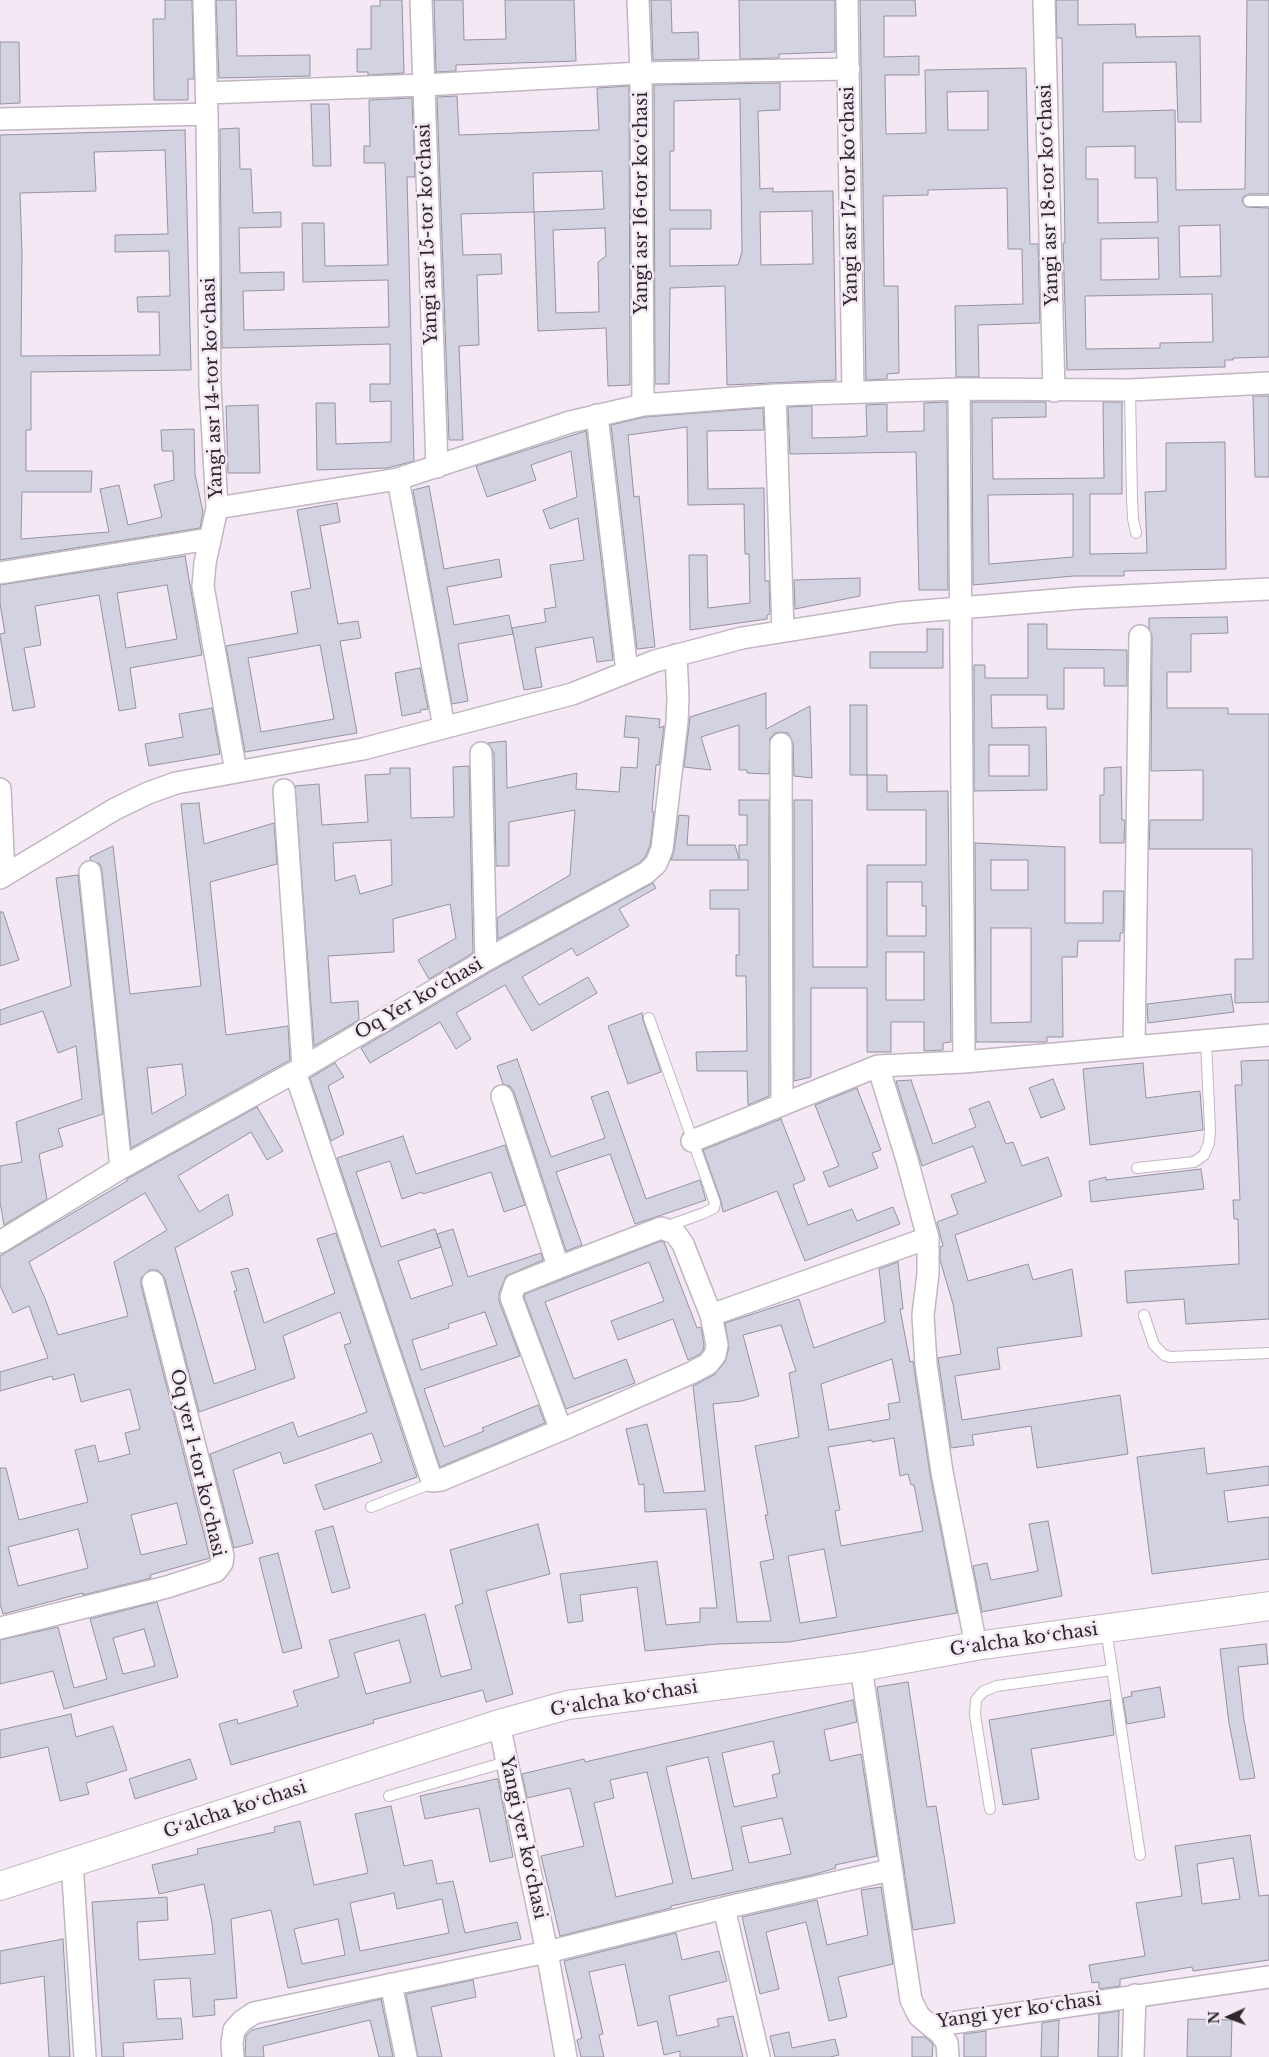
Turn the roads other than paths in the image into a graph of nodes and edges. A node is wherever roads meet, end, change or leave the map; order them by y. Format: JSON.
{"nodes":[{"id":1,"x":204,"y":0,"type":"edge"},
{"id":2,"x":421,"y":0,"type":"edge"},
{"id":3,"x":638,"y":0,"type":"edge"},
{"id":4,"x":847,"y":0,"type":"edge"},
{"id":5,"x":1044,"y":0,"type":"edge"},
{"id":6,"x":849,"y":69,"type":"junction"},
{"id":7,"x":641,"y":73,"type":"junction"},
{"id":8,"x":423,"y":85,"type":"junction"},
{"id":9,"x":206,"y":93,"type":"junction"},
{"id":10,"x":207,"y":114,"type":"junction"},
{"id":11,"x":0,"y":119,"type":"edge"},
{"id":12,"x":1249,"y":201,"type":"dead end"},
{"id":13,"x":1269,"y":201,"type":"edge"},
{"id":14,"x":1269,"y":383,"type":"edge"},
{"id":15,"x":959,"y":389,"type":"junction"},
{"id":16,"x":1054,"y":390,"type":"junction"},
{"id":17,"x":1130,"y":390,"type":"junction"},
{"id":18,"x":852,"y":392,"type":"junction"},
{"id":19,"x":775,"y":395,"type":"junction"},
{"id":20,"x":643,"y":405,"type":"junction"},
{"id":21,"x":597,"y":415,"type":"junction"},
{"id":22,"x":437,"y":467,"type":"junction"},
{"id":23,"x":398,"y":479,"type":"junction"},
{"id":24,"x":217,"y":508,"type":"junction"},
{"id":25,"x":1136,"y":533,"type":"dead end"},
{"id":26,"x":209,"y":539,"type":"junction"},
{"id":27,"x":0,"y":573,"type":"edge"},
{"id":28,"x":1269,"y":589,"type":"edge"},
{"id":29,"x":961,"y":608,"type":"junction"},
{"id":30,"x":783,"y":631,"type":"junction"},
{"id":31,"x":1140,"y":636,"type":"dead end"},
{"id":32,"x":676,"y":655,"type":"junction"},
{"id":33,"x":627,"y":672,"type":"junction"},
{"id":34,"x":444,"y":727,"type":"junction"},
{"id":35,"x":781,"y":744,"type":"dead end"},
{"id":36,"x":481,"y":753,"type":"dead end"},
{"id":37,"x":236,"y":772,"type":"junction"},
{"id":38,"x":0,"y":789,"type":"edge"},
{"id":39,"x":284,"y":790,"type":"dead end"},
{"id":40,"x":90,"y":872,"type":"dead end"},
{"id":41,"x":2,"y":876,"type":"edge"},
{"id":42,"x":486,"y":960,"type":"junction"},
{"id":43,"x":649,"y":1018,"type":"dead end"},
{"id":44,"x":1269,"y":1035,"type":"edge"},
{"id":45,"x":1206,"y":1040,"type":"junction"},
{"id":46,"x":1134,"y":1046,"type":"junction"},
{"id":47,"x":964,"y":1062,"type":"junction"},
{"id":48,"x":878,"y":1066,"type":"junction"},
{"id":49,"x":299,"y":1069,"type":"junction"},
{"id":50,"x":502,"y":1096,"type":"dead end"},
{"id":51,"x":782,"y":1105,"type":"junction"},
{"id":52,"x":692,"y":1142,"type":"junction"},
{"id":53,"x":121,"y":1168,"type":"junction"},
{"id":54,"x":1137,"y":1168,"type":"dead end"},
{"id":55,"x":661,"y":1228,"type":"junction"},
{"id":56,"x":928,"y":1238,"type":"junction"},
{"id":57,"x":0,"y":1242,"type":"edge"},
{"id":58,"x":562,"y":1266,"type":"junction"},
{"id":59,"x":153,"y":1282,"type":"dead end"},
{"id":60,"x":711,"y":1315,"type":"junction"},
{"id":61,"x":1144,"y":1315,"type":"dead end"},
{"id":62,"x":1269,"y":1353,"type":"edge"},
{"id":63,"x":561,"y":1430,"type":"junction"},
{"id":64,"x":436,"y":1482,"type":"junction"},
{"id":65,"x":371,"y":1507,"type":"dead end"},
{"id":66,"x":1269,"y":1606,"type":"edge"},
{"id":67,"x":0,"y":1627,"type":"edge"},
{"id":68,"x":1106,"y":1628,"type":"junction"},
{"id":69,"x":976,"y":1646,"type":"junction"},
{"id":70,"x":861,"y":1667,"type":"junction"},
{"id":71,"x":1112,"y":1670,"type":"junction"},
{"id":72,"x":499,"y":1724,"type":"junction"},
{"id":73,"x":506,"y":1762,"type":"junction"},
{"id":74,"x":389,"y":1796,"type":"dead end"},
{"id":75,"x":990,"y":1808,"type":"dead end"},
{"id":76,"x":1140,"y":1855,"type":"dead end"},
{"id":77,"x":72,"y":1863,"type":"junction"},
{"id":78,"x":890,"y":1870,"type":"junction"},
{"id":79,"x":0,"y":1886,"type":"edge"},
{"id":80,"x":724,"y":1908,"type":"junction"},
{"id":81,"x":547,"y":1952,"type":"junction"},
{"id":82,"x":1269,"y":1977,"type":"edge"},
{"id":83,"x":391,"y":1984,"type":"junction"},
{"id":84,"x":1135,"y":1995,"type":"junction"},
{"id":85,"x":931,"y":2026,"type":"junction"},
{"id":86,"x":85,"y":2057,"type":"edge"},
{"id":87,"x":233,"y":2057,"type":"edge"},
{"id":88,"x":406,"y":2057,"type":"edge"},
{"id":89,"x":566,"y":2057,"type":"edge"},
{"id":90,"x":759,"y":2057,"type":"edge"},
{"id":91,"x":948,"y":2057,"type":"edge"},
{"id":92,"x":1133,"y":2057,"type":"edge"}],
"edges":[{"from":1,"to":9,"type":"street","name":"Yangi asr 14-tor koʻchasi"},
{"from":2,"to":8,"type":"street","name":"Yangi asr 15-tor koʻchasi"},
{"from":3,"to":7,"type":"street","name":"Yangi asr 16-tor koʻchasi"},
{"from":4,"to":6,"type":"street","name":"Yangi asr 17-tor koʻchasi"},
{"from":5,"to":16,"type":"street","name":"Yangi asr 18-tor koʻchasi"},
{"from":6,"to":7,"type":"street"},
{"from":6,"to":18,"type":"street","name":"Yangi asr 17-tor koʻchasi"},
{"from":7,"to":8,"type":"street"},
{"from":7,"to":20,"type":"street","name":"Yangi asr 16-tor koʻchasi"},
{"from":8,"to":9,"type":"street"},
{"from":8,"to":22,"type":"street","name":"Yangi asr 15-tor koʻchasi"},
{"from":9,"to":10,"type":"street","name":"Yangi asr 14-tor koʻchasi"},
{"from":10,"to":11,"type":"street"},
{"from":10,"to":24,"type":"street","name":"Yangi asr 14-tor koʻchasi"},
{"from":12,"to":13,"type":"lane"},
{"from":14,"to":17,"type":"street"},
{"from":15,"to":16,"type":"street"},
{"from":15,"to":18,"type":"street"},
{"from":15,"to":29,"type":"street"},
{"from":16,"to":17,"type":"street"},
{"from":17,"to":25,"type":"lane"},
{"from":18,"to":19,"type":"street"},
{"from":19,"to":20,"type":"street"},
{"from":19,"to":30,"type":"street"},
{"from":20,"to":21,"type":"street"},
{"from":21,"to":22,"type":"street"},
{"from":21,"to":33,"type":"street"},
{"from":22,"to":23,"type":"street"},
{"from":23,"to":24,"type":"street"},
{"from":23,"to":34,"type":"street"},
{"from":24,"to":26,"type":"street","name":"Yangi asr 14-tor koʻchasi"},
{"from":26,"to":27,"type":"street"},
{"from":26,"to":37,"type":"street","name":"Yangi asr 14-tor koʻchasi"},
{"from":28,"to":29,"type":"street"},
{"from":29,"to":30,"type":"street"},
{"from":29,"to":47,"type":"street"},
{"from":30,"to":32,"type":"street"},
{"from":31,"to":46,"type":"street"},
{"from":32,"to":33,"type":"street"},
{"from":32,"to":42,"type":"street","name":"Oq Yer koʻchasi"},
{"from":33,"to":34,"type":"street"},
{"from":34,"to":37,"type":"street"},
{"from":35,"to":51,"type":"street"},
{"from":36,"to":42,"type":"street"},
{"from":37,"to":41,"type":"street"},
{"from":38,"to":41,"type":"street"},
{"from":39,"to":49,"type":"street"},
{"from":40,"to":53,"type":"street"},
{"from":42,"to":49,"type":"street","name":"Oq Yer koʻchasi"},
{"from":43,"to":52,"type":"lane"},
{"from":44,"to":45,"type":"street"},
{"from":45,"to":46,"type":"street"},
{"from":45,"to":54,"type":"lane"},
{"from":46,"to":47,"type":"street"},
{"from":47,"to":48,"type":"street"},
{"from":48,"to":51,"type":"street"},
{"from":48,"to":56,"type":"street"},
{"from":49,"to":53,"type":"street","name":"Oq Yer koʻchasi"},
{"from":49,"to":64,"type":"street"},
{"from":50,"to":58,"type":"street"},
{"from":51,"to":52,"type":"street"},
{"from":52,"to":55,"type":"lane"},
{"from":53,"to":57,"type":"street","name":"Oq Yer koʻchasi"},
{"from":55,"to":58,"type":"street"},
{"from":55,"to":60,"type":"street"},
{"from":56,"to":60,"type":"street"},
{"from":56,"to":69,"type":"street"},
{"from":58,"to":63,"type":"street"},
{"from":59,"to":67,"type":"street","name":"Oq yer 1-tor koʻchasi"},
{"from":60,"to":63,"type":"street"},
{"from":61,"to":62,"type":"lane"},
{"from":63,"to":64,"type":"street"},
{"from":64,"to":65,"type":"lane"},
{"from":66,"to":68,"type":"street","name":"Gʻalcha koʻchasi"},
{"from":68,"to":69,"type":"street","name":"Gʻalcha koʻchasi"},
{"from":68,"to":71,"type":"lane"},
{"from":69,"to":70,"type":"street","name":"Gʻalcha koʻchasi"},
{"from":70,"to":72,"type":"street","name":"Gʻalcha koʻchasi"},
{"from":70,"to":78,"type":"street","name":"Yangi yer koʻchasi"},
{"from":71,"to":75,"type":"lane"},
{"from":71,"to":76,"type":"lane"},
{"from":72,"to":73,"type":"street","name":"Yangi yer koʻchasi"},
{"from":72,"to":77,"type":"street","name":"Gʻalcha koʻchasi"},
{"from":73,"to":74,"type":"lane"},
{"from":73,"to":81,"type":"street","name":"Yangi yer koʻchasi"},
{"from":77,"to":79,"type":"street","name":"Gʻalcha koʻchasi"},
{"from":77,"to":86,"type":"street"},
{"from":78,"to":80,"type":"street"},
{"from":78,"to":85,"type":"street","name":"Yangi yer koʻchasi"},
{"from":80,"to":81,"type":"street"},
{"from":80,"to":90,"type":"street"},
{"from":81,"to":83,"type":"street"},
{"from":81,"to":89,"type":"street","name":"Yangi yer koʻchasi"},
{"from":82,"to":84,"type":"street","name":"Yangi yer koʻchasi"},
{"from":83,"to":87,"type":"street"},
{"from":83,"to":88,"type":"street"},
{"from":84,"to":85,"type":"street","name":"Yangi yer koʻchasi"},
{"from":84,"to":92,"type":"street"},
{"from":85,"to":91,"type":"street"}]}
